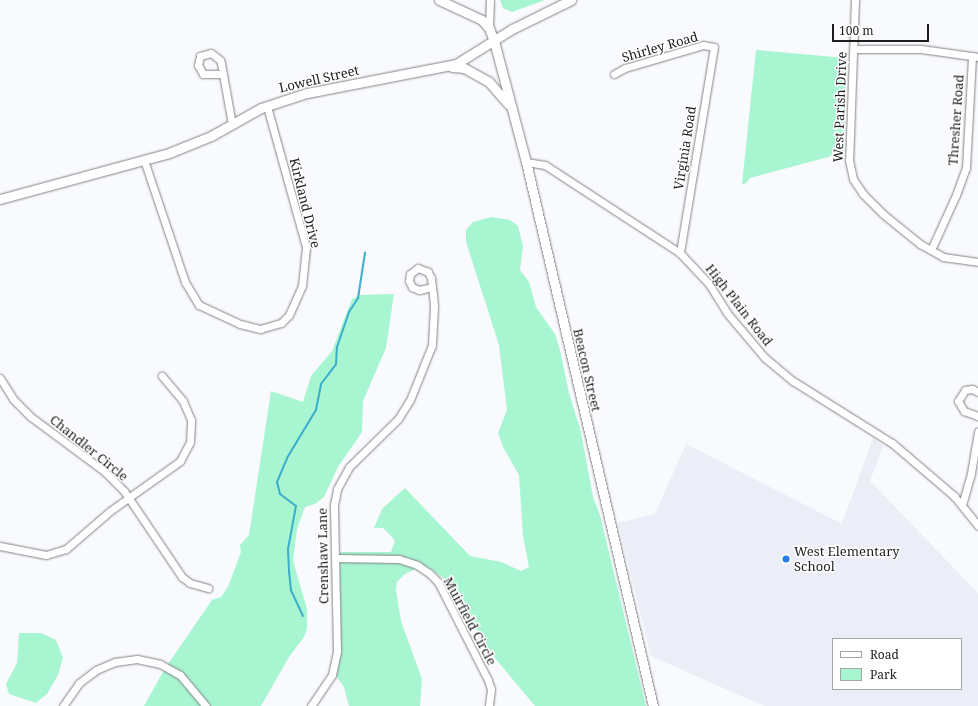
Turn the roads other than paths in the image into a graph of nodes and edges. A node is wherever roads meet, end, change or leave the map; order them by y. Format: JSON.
{"nodes":[{"id":1,"x":439,"y":0,"type":"edge"},
{"id":2,"x":490,"y":0,"type":"edge"},
{"id":3,"x":571,"y":0,"type":"edge"},
{"id":4,"x":855,"y":0,"type":"edge"},
{"id":5,"x":489,"y":28,"type":"junction"},
{"id":6,"x":494,"y":41,"type":"junction"},
{"id":7,"x":714,"y":47,"type":"joint"},
{"id":8,"x":854,"y":49,"type":"junction"},
{"id":9,"x":975,"y":56,"type":"edge"},
{"id":10,"x":445,"y":68,"type":"junction"},
{"id":11,"x":222,"y":74,"type":"dead end"},
{"id":12,"x":614,"y":74,"type":"dead end"},
{"id":13,"x":267,"y":106,"type":"junction"},
{"id":14,"x":512,"y":108,"type":"junction"},
{"id":15,"x":232,"y":124,"type":"junction"},
{"id":16,"x":144,"y":160,"type":"junction"},
{"id":17,"x":526,"y":162,"type":"junction"},
{"id":18,"x":0,"y":199,"type":"edge"},
{"id":19,"x":931,"y":250,"type":"junction"},
{"id":20,"x":680,"y":253,"type":"junction"},
{"id":21,"x":978,"y":262,"type":"edge"},
{"id":22,"x":432,"y":287,"type":"dead end"},
{"id":23,"x":162,"y":376,"type":"dead end"},
{"id":24,"x":0,"y":378,"type":"edge"},
{"id":25,"x":978,"y":392,"type":"edge"},
{"id":26,"x":978,"y":416,"type":"edge"},
{"id":27,"x":978,"y":432,"type":"edge"},
{"id":28,"x":130,"y":498,"type":"junction"},
{"id":29,"x":962,"y":505,"type":"junction"},
{"id":30,"x":978,"y":526,"type":"edge"},
{"id":31,"x":0,"y":546,"type":"edge"},
{"id":32,"x":335,"y":558,"type":"junction"},
{"id":33,"x":208,"y":588,"type":"dead end"},
{"id":34,"x":63,"y":706,"type":"edge"},
{"id":35,"x":206,"y":706,"type":"edge"},
{"id":36,"x":311,"y":706,"type":"edge"},
{"id":37,"x":490,"y":706,"type":"edge"},
{"id":38,"x":653,"y":706,"type":"edge"}],
"edges":[{"from":1,"to":5,"type":"main road"},
{"from":2,"to":5,"type":"street"},
{"from":3,"to":6,"type":"main road","name":"Lowell Street"},
{"from":4,"to":8,"type":"street","name":"West Parish Drive"},
{"from":5,"to":6,"type":"main road","name":"Beacon Street"},
{"from":6,"to":10,"type":"main road","name":"Lowell Street"},
{"from":6,"to":14,"type":"main road","name":"Beacon Street"},
{"from":7,"to":12,"type":"street","name":"Shirley Road"},
{"from":7,"to":20,"type":"street","name":"Virginia Road"},
{"from":8,"to":9,"type":"street"},
{"from":8,"to":19,"type":"street","name":"West Parish Drive"},
{"from":9,"to":19,"type":"street","name":"Thresher Road"},
{"from":10,"to":13,"type":"main road","name":"Lowell Street"},
{"from":10,"to":14,"type":"main road"},
{"from":11,"to":15,"type":"street"},
{"from":13,"to":15,"type":"main road","name":"Lowell Street"},
{"from":13,"to":16,"type":"street","name":"Kirkland Drive"},
{"from":14,"to":17,"type":"main road","name":"Beacon Street"},
{"from":15,"to":16,"type":"main road","name":"Lowell Street"},
{"from":16,"to":18,"type":"main road","name":"Lowell Street"},
{"from":17,"to":20,"type":"street","name":"High Plain Road"},
{"from":17,"to":38,"type":"main road","name":"Beacon Street"},
{"from":19,"to":21,"type":"street","name":"West Parish Drive"},
{"from":20,"to":29,"type":"street","name":"High Plain Road"},
{"from":22,"to":32,"type":"street","name":"Crenshaw Lane"},
{"from":23,"to":28,"type":"street"},
{"from":24,"to":28,"type":"street","name":"Chandler Circle"},
{"from":25,"to":26,"type":"street"},
{"from":27,"to":29,"type":"street"},
{"from":28,"to":31,"type":"street"},
{"from":28,"to":33,"type":"street","name":"Chandler Circle"},
{"from":29,"to":30,"type":"street","name":"High Plain Road"},
{"from":32,"to":36,"type":"street","name":"Crenshaw Lane"},
{"from":32,"to":37,"type":"street","name":"Muirfield Circle"},
{"from":34,"to":35,"type":"street"}]}
